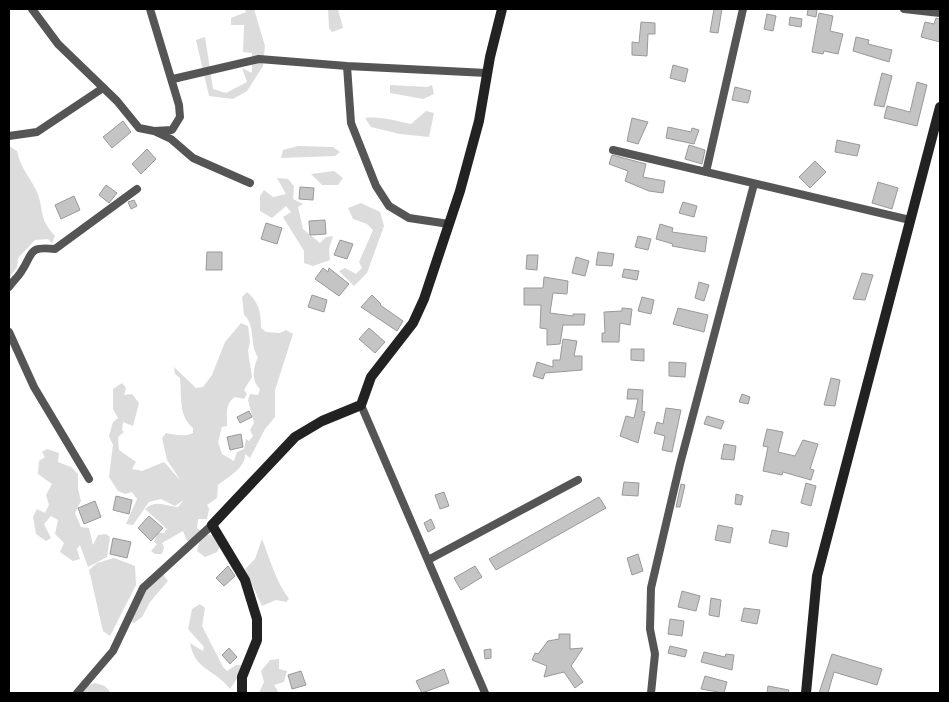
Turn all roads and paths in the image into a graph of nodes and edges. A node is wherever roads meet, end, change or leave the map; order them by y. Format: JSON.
{"nodes":[{"id":1,"x":32,"y":9,"type":"edge"},
{"id":2,"x":150,"y":9,"type":"edge"},
{"id":3,"x":502,"y":9,"type":"edge"},
{"id":4,"x":743,"y":9,"type":"edge"},
{"id":5,"x":904,"y":9,"type":"edge"},
{"id":6,"x":940,"y":13,"type":"edge"},
{"id":7,"x":347,"y":66,"type":"junction"},
{"id":8,"x":487,"y":73,"type":"junction"},
{"id":9,"x":173,"y":79,"type":"junction"},
{"id":10,"x":102,"y":88,"type":"junction"},
{"id":11,"x":940,"y":107,"type":"edge"},
{"id":12,"x":154,"y":132,"type":"junction"},
{"id":13,"x":9,"y":136,"type":"edge"},
{"id":14,"x":613,"y":150,"type":"dead end"},
{"id":15,"x":706,"y":172,"type":"junction"},
{"id":16,"x":250,"y":183,"type":"dead end"},
{"id":17,"x":754,"y":184,"type":"junction"},
{"id":18,"x":137,"y":189,"type":"dead end"},
{"id":19,"x":910,"y":220,"type":"junction"},
{"id":20,"x":449,"y":224,"type":"junction"},
{"id":21,"x":9,"y":287,"type":"edge"},
{"id":22,"x":9,"y":332,"type":"edge"},
{"id":23,"x":361,"y":404,"type":"junction"},
{"id":24,"x":88,"y":479,"type":"dead end"},
{"id":25,"x":578,"y":480,"type":"dead end"},
{"id":26,"x":212,"y":524,"type":"junction"},
{"id":27,"x":428,"y":560,"type":"junction"},
{"id":28,"x":77,"y":693,"type":"edge"},
{"id":29,"x":242,"y":693,"type":"edge"},
{"id":30,"x":485,"y":693,"type":"edge"},
{"id":31,"x":650,"y":693,"type":"edge"},
{"id":32,"x":806,"y":693,"type":"edge"}],
"edges":[{"from":1,"to":10,"type":"street"},
{"from":2,"to":9,"type":"street"},
{"from":3,"to":8,"type":"street"},
{"from":4,"to":15,"type":"street"},
{"from":5,"to":6,"type":"street"},
{"from":7,"to":8,"type":"street"},
{"from":7,"to":9,"type":"street"},
{"from":7,"to":20,"type":"street"},
{"from":8,"to":20,"type":"street"},
{"from":9,"to":12,"type":"street"},
{"from":10,"to":12,"type":"street"},
{"from":10,"to":13,"type":"street"},
{"from":11,"to":19,"type":"street"},
{"from":12,"to":16,"type":"street"},
{"from":14,"to":15,"type":"street"},
{"from":15,"to":17,"type":"street"},
{"from":17,"to":19,"type":"street"},
{"from":17,"to":31,"type":"street"},
{"from":18,"to":21,"type":"street"},
{"from":19,"to":32,"type":"street"},
{"from":20,"to":23,"type":"street"},
{"from":22,"to":24,"type":"street"},
{"from":23,"to":26,"type":"street"},
{"from":23,"to":27,"type":"street"},
{"from":25,"to":27,"type":"street"},
{"from":26,"to":28,"type":"street"},
{"from":26,"to":29,"type":"street"},
{"from":27,"to":30,"type":"street"}]}
